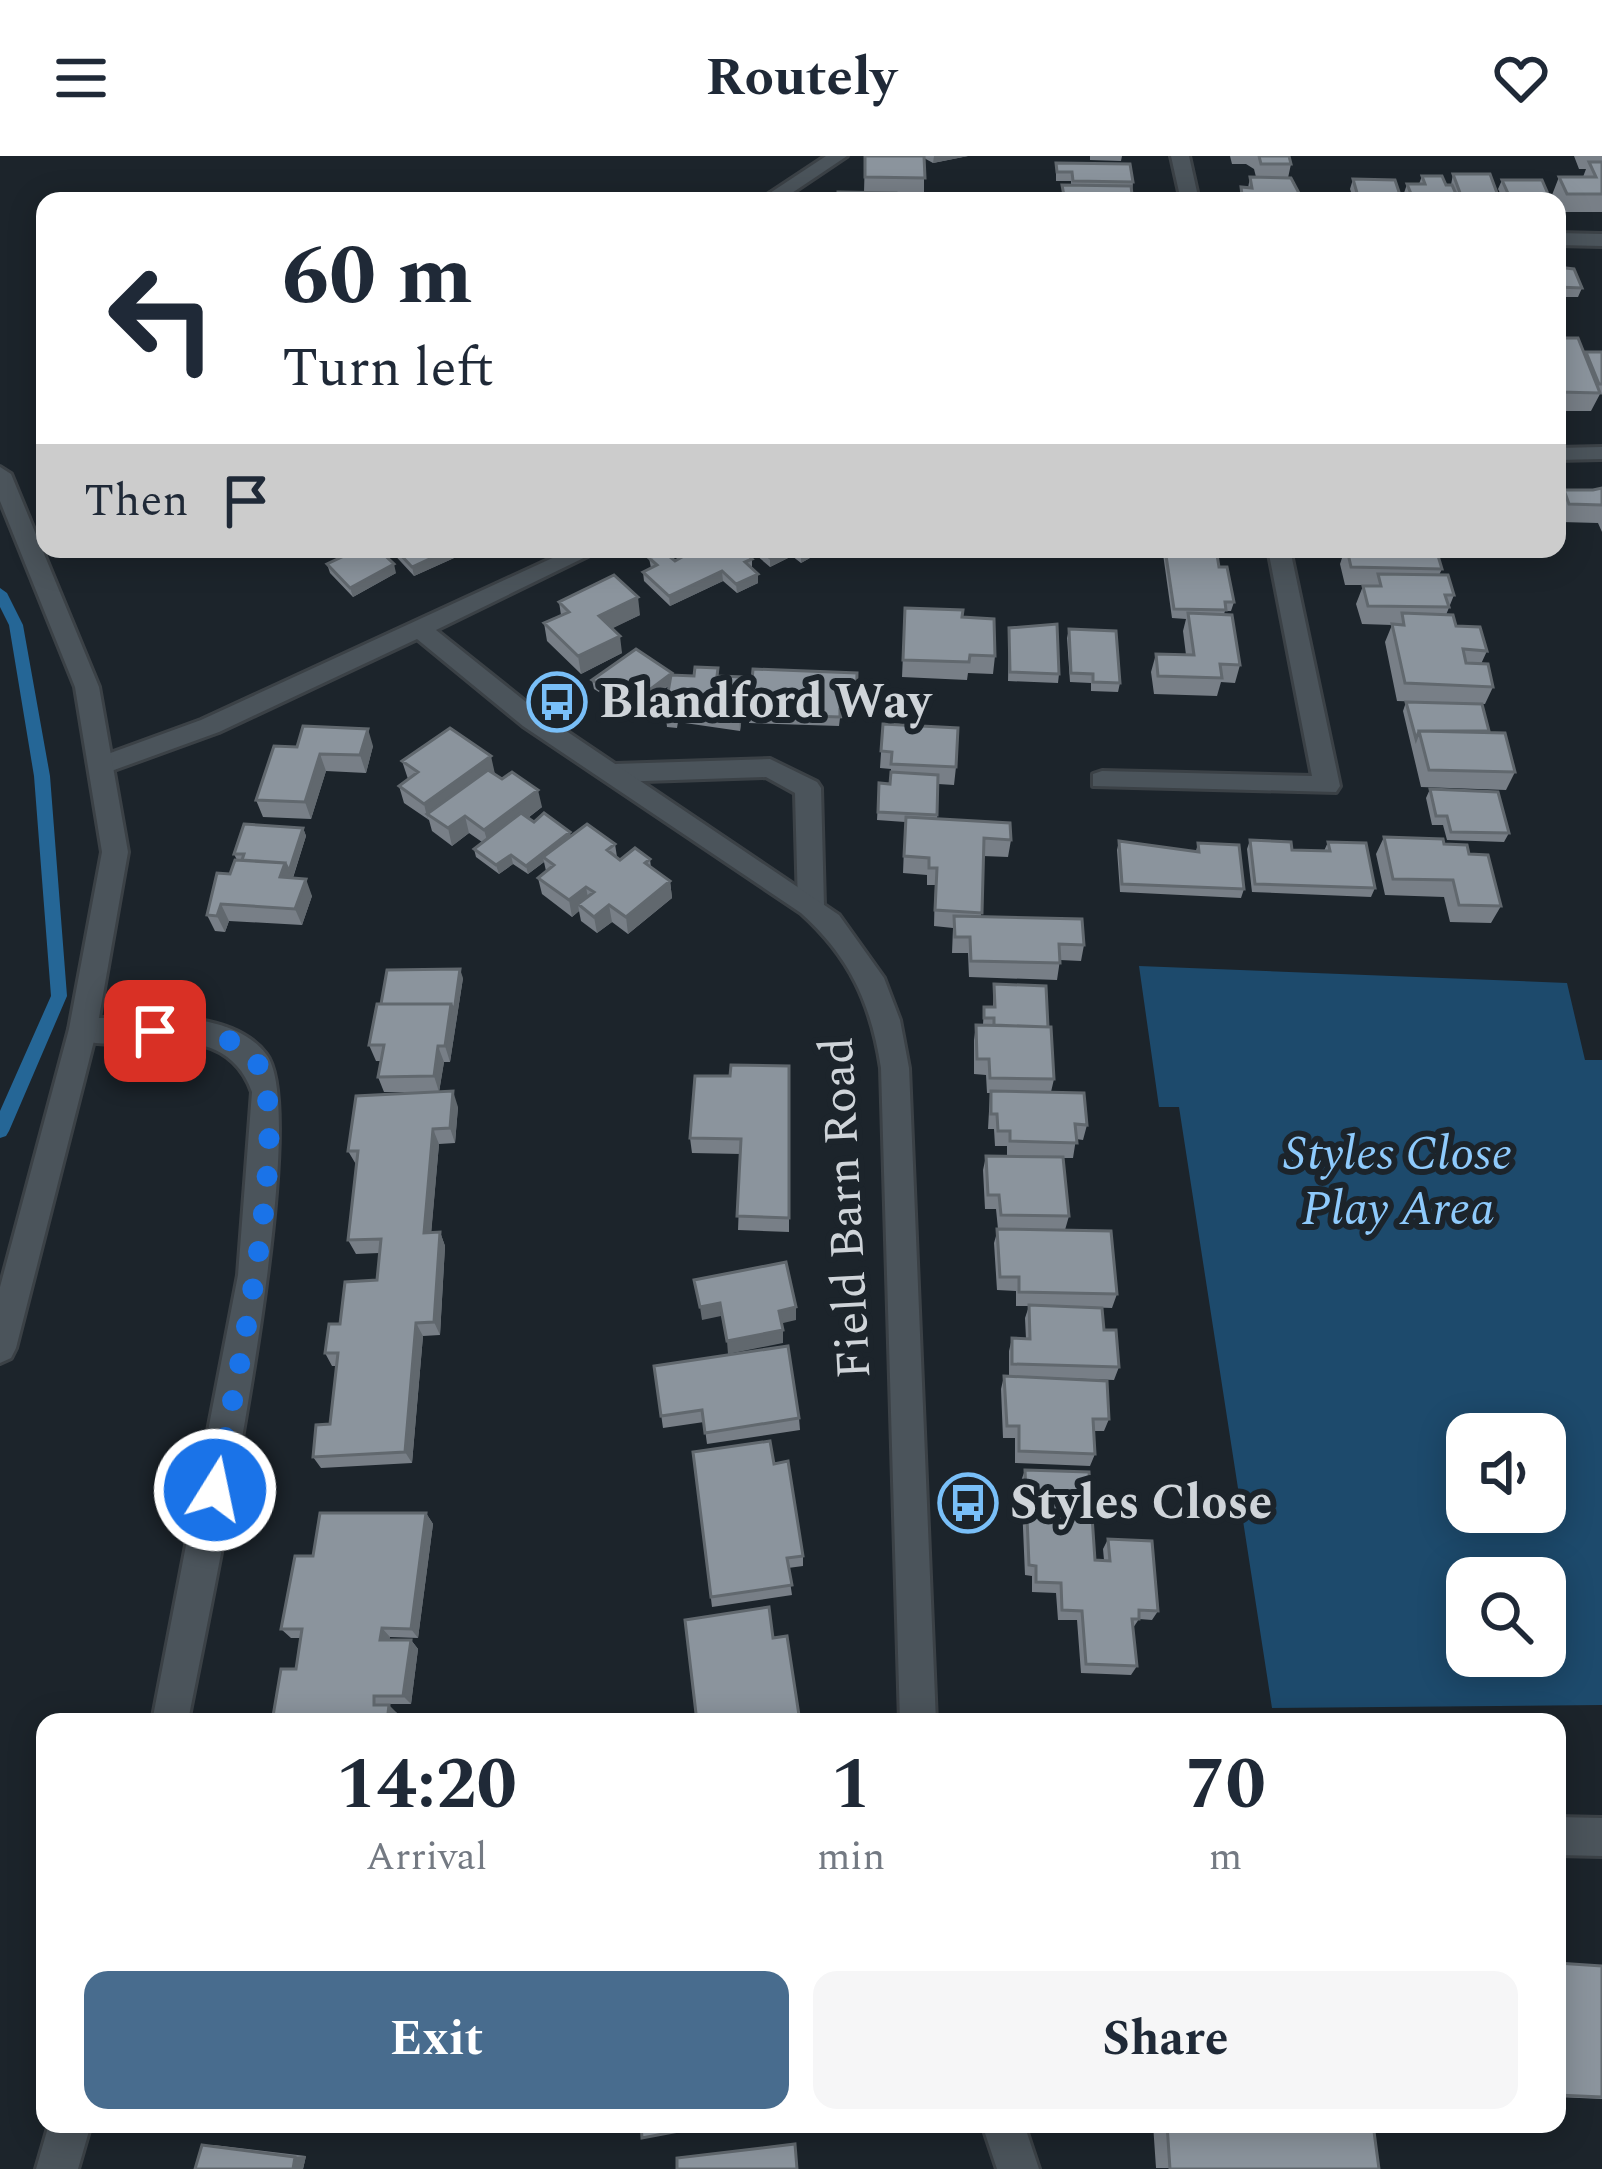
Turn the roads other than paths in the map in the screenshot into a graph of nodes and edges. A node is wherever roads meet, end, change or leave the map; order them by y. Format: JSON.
{"nodes":[{"id":1,"x":838,"y":156,"type":"edge"},
{"id":2,"x":1180,"y":156,"type":"edge"},
{"id":3,"x":780,"y":192,"type":"edge"},
{"id":4,"x":1188,"y":192,"type":"edge"},
{"id":5,"x":1566,"y":239,"type":"edge"},
{"id":6,"x":1602,"y":240,"type":"edge"},
{"id":7,"x":1602,"y":452,"type":"edge"},
{"id":8,"x":1566,"y":454,"type":"edge"},
{"id":9,"x":0,"y":474,"type":"edge"},
{"id":10,"x":36,"y":551,"type":"edge"},
{"id":11,"x":39,"y":558,"type":"edge"},
{"id":12,"x":572,"y":558,"type":"edge"},
{"id":13,"x":1281,"y":558,"type":"edge"},
{"id":14,"x":420,"y":630,"type":"junction"},
{"id":15,"x":103,"y":765,"type":"junction"},
{"id":16,"x":615,"y":773,"type":"junction"},
{"id":17,"x":1102,"y":780,"type":"dead end"},
{"id":18,"x":811,"y":906,"type":"junction"},
{"id":19,"x":83,"y":1029,"type":"junction"},
{"id":20,"x":0,"y":1348,"type":"edge"},
{"id":21,"x":172,"y":1713,"type":"edge"},
{"id":22,"x":918,"y":1713,"type":"edge"},
{"id":23,"x":1566,"y":1836,"type":"edge"},
{"id":24,"x":1602,"y":1837,"type":"edge"},
{"id":25,"x":68,"y":2133,"type":"edge"},
{"id":26,"x":1006,"y":2133,"type":"edge"},
{"id":27,"x":58,"y":2169,"type":"edge"},
{"id":28,"x":1018,"y":2169,"type":"edge"}],
"edges":[{"from":1,"to":3,"type":"street"},
{"from":2,"to":4,"type":"street"},
{"from":5,"to":6,"type":"street"},
{"from":7,"to":8,"type":"street"},
{"from":9,"to":10,"type":"street"},
{"from":11,"to":15,"type":"street"},
{"from":12,"to":14,"type":"street"},
{"from":13,"to":17,"type":"street"},
{"from":14,"to":15,"type":"street"},
{"from":14,"to":16,"type":"street","name":"Field Barn Road"},
{"from":15,"to":19,"type":"street"},
{"from":16,"to":18,"type":"street","name":"Field Barn Road"},
{"from":16,"to":18,"type":"street"},
{"from":18,"to":22,"type":"street","name":"Field Barn Road"},
{"from":19,"to":20,"type":"street"},
{"from":19,"to":21,"type":"street"},
{"from":23,"to":24,"type":"street"},
{"from":25,"to":27,"type":"street"},
{"from":26,"to":28,"type":"street"}]}
